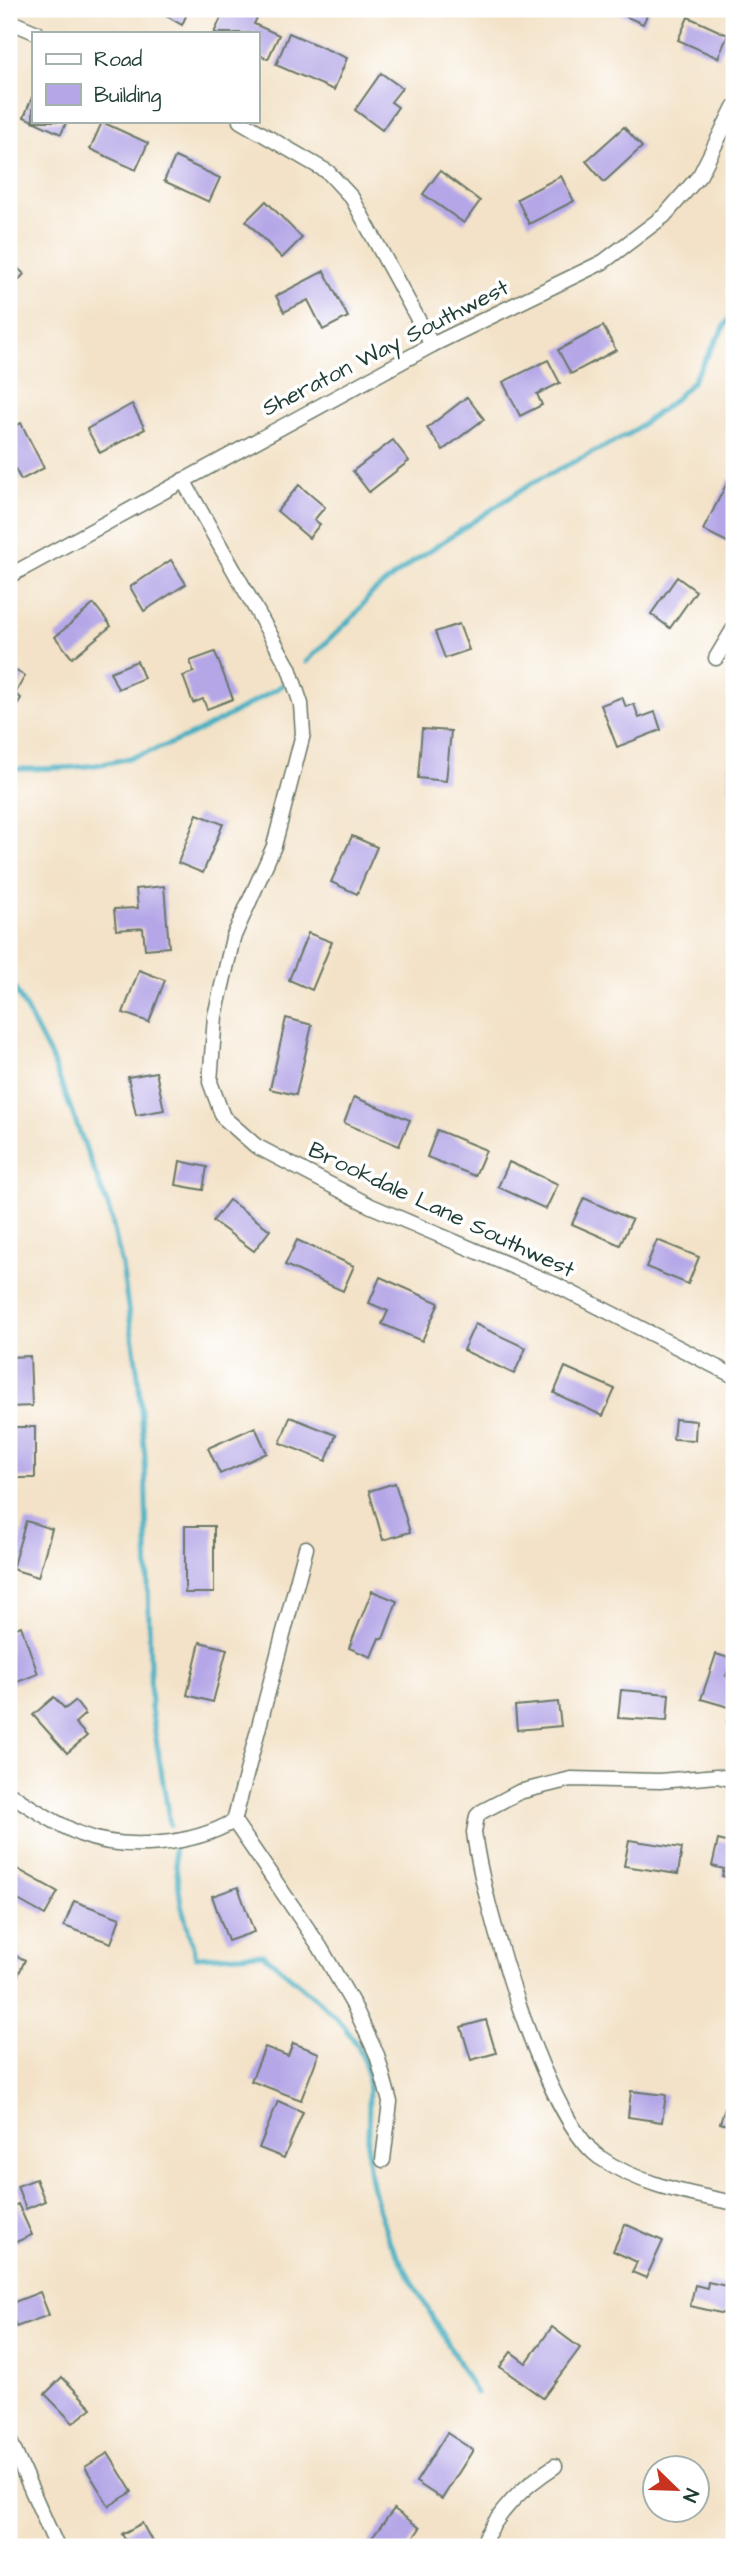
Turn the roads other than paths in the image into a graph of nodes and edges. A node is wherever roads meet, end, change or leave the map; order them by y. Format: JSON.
{"nodes":[{"id":1,"x":9,"y":21,"type":"edge"},
{"id":2,"x":35,"y":32,"type":"edge"},
{"id":3,"x":734,"y":107,"type":"edge"},
{"id":4,"x":242,"y":122,"type":"edge"},
{"id":5,"x":432,"y":345,"type":"junction"},
{"id":6,"x":183,"y":480,"type":"junction"},
{"id":7,"x":9,"y":576,"type":"edge"},
{"id":8,"x":734,"y":628,"type":"edge"},
{"id":9,"x":716,"y":658,"type":"dead end"},
{"id":10,"x":734,"y":1376,"type":"edge"},
{"id":11,"x":306,"y":1548,"type":"dead end"},
{"id":12,"x":734,"y":1780,"type":"edge"},
{"id":13,"x":9,"y":1793,"type":"edge"},
{"id":14,"x":234,"y":1821,"type":"junction"},
{"id":15,"x":383,"y":2160,"type":"dead end"},
{"id":16,"x":734,"y":2203,"type":"edge"},
{"id":17,"x":9,"y":2439,"type":"edge"},
{"id":18,"x":555,"y":2466,"type":"dead end"},
{"id":19,"x":57,"y":2547,"type":"edge"},
{"id":20,"x":481,"y":2547,"type":"edge"}],
"edges":[{"from":1,"to":2,"type":"street"},
{"from":3,"to":5,"type":"street","name":"Sheraton Way Southwest"},
{"from":4,"to":5,"type":"street"},
{"from":5,"to":6,"type":"street","name":"Sheraton Way Southwest"},
{"from":6,"to":7,"type":"street","name":"Sheraton Way Southwest"},
{"from":6,"to":10,"type":"street","name":"Brookdale Lane Southwest"},
{"from":8,"to":9,"type":"street"},
{"from":11,"to":14,"type":"street"},
{"from":12,"to":16,"type":"street"},
{"from":13,"to":14,"type":"street"},
{"from":14,"to":15,"type":"street"},
{"from":17,"to":19,"type":"street"},
{"from":18,"to":20,"type":"street"}]}
